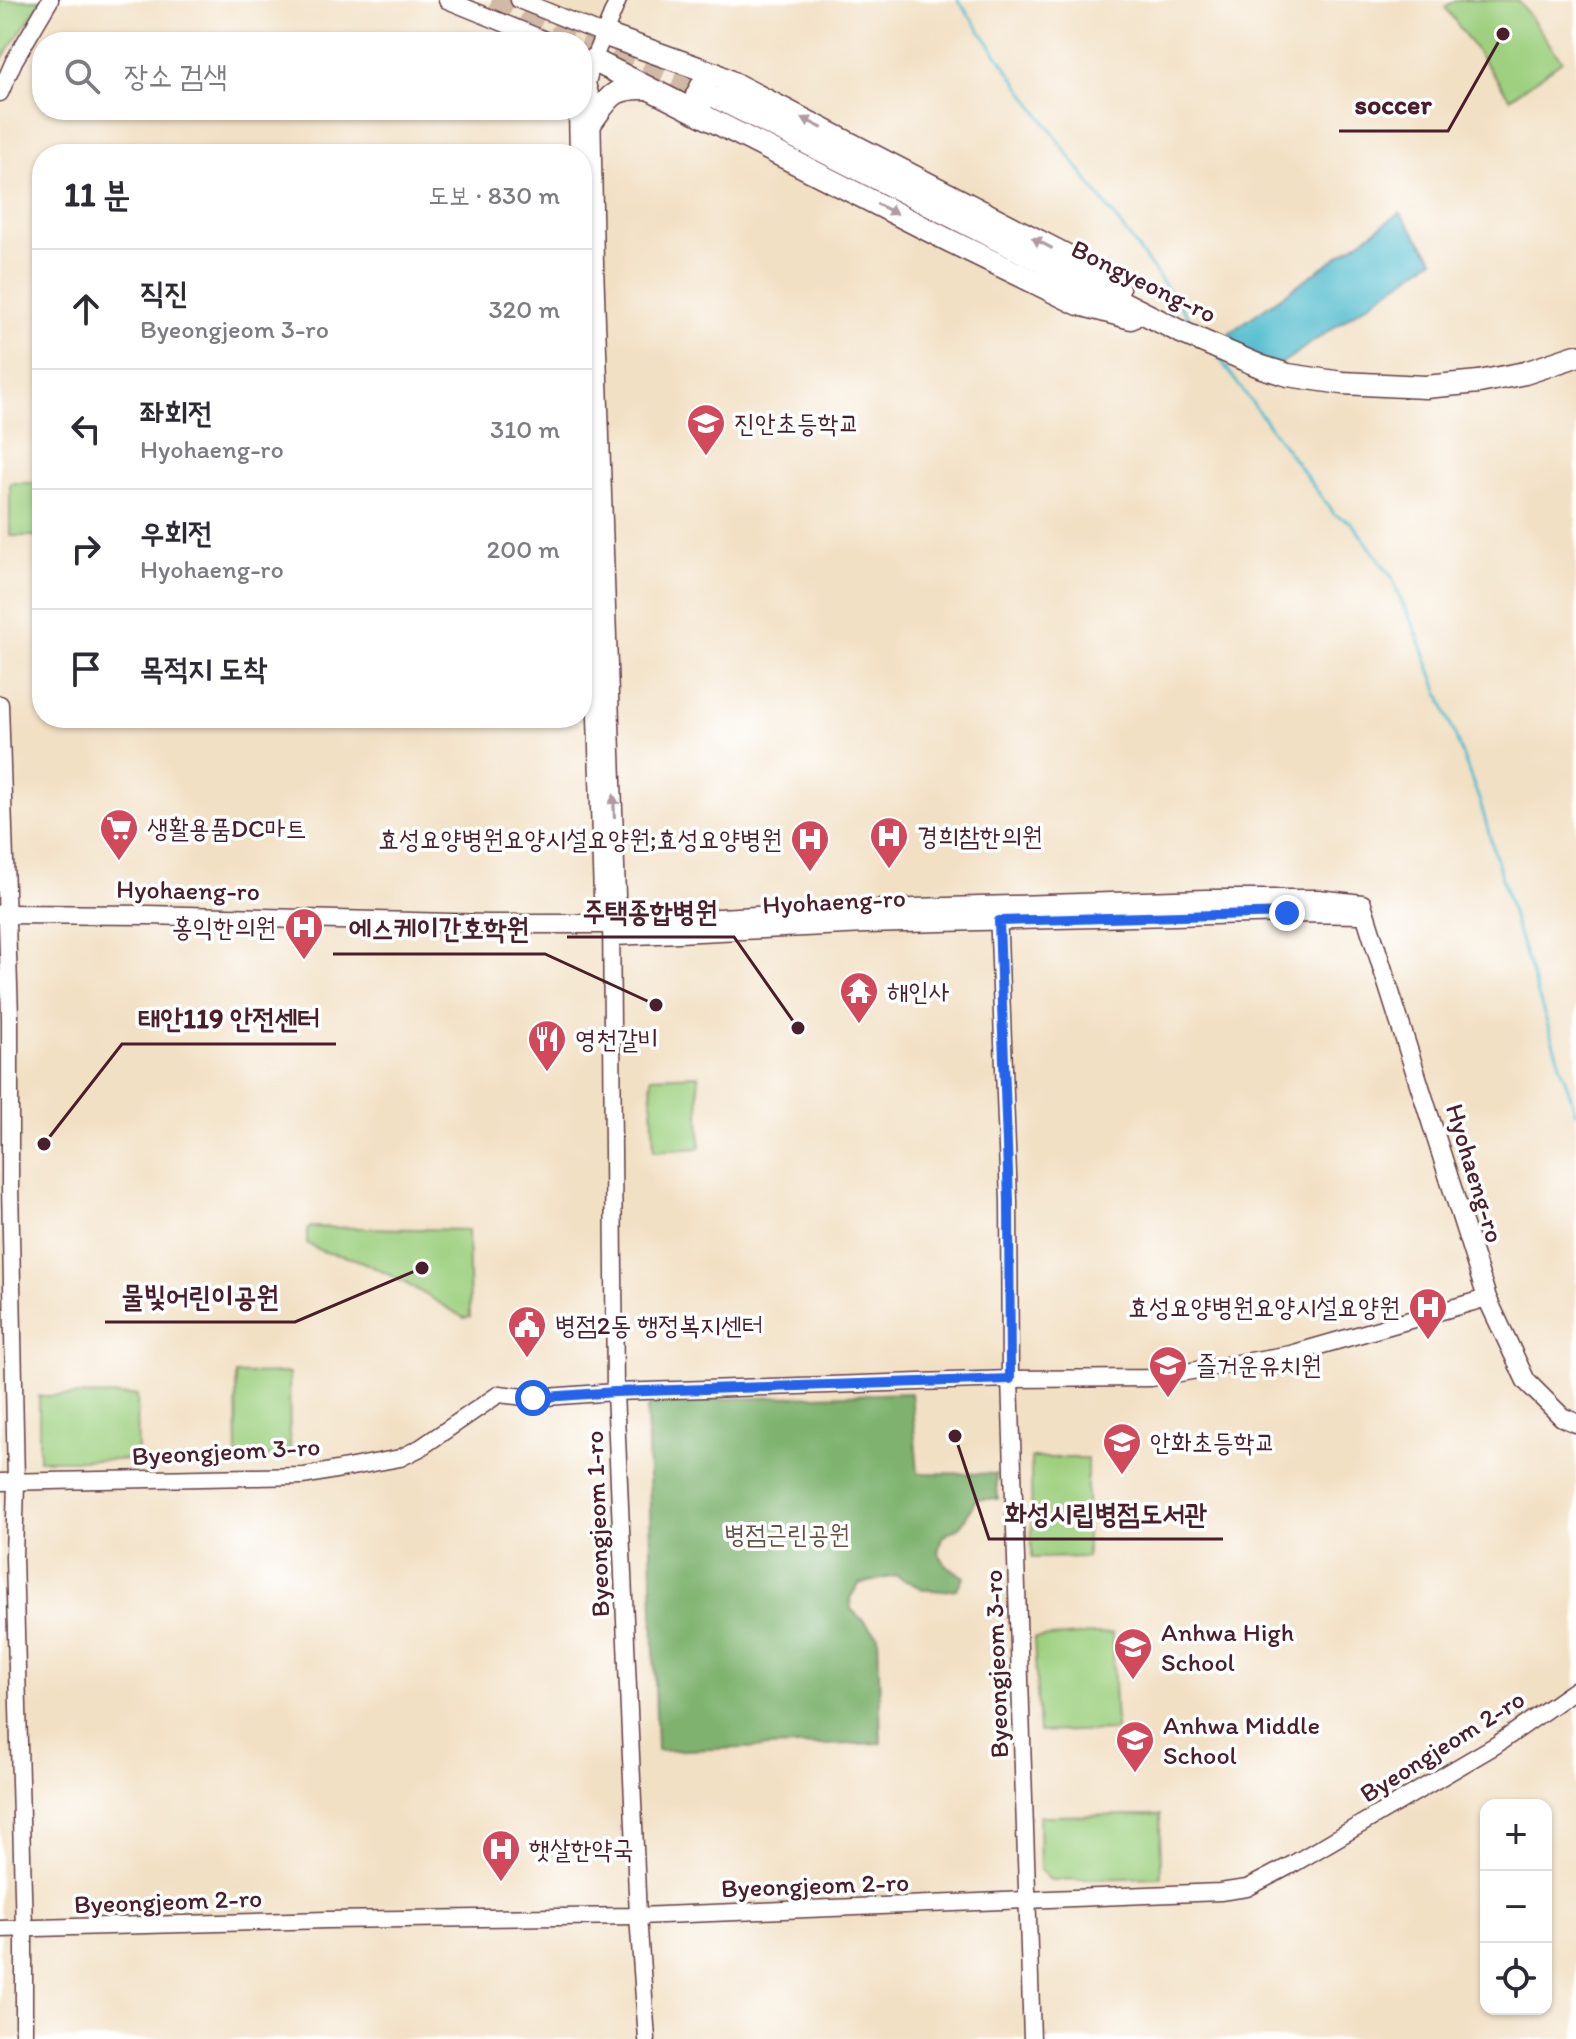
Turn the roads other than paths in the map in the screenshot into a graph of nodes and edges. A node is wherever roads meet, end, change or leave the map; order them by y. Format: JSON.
{"nodes":[{"id":1,"x":50,"y":0,"type":"edge"},
{"id":2,"x":447,"y":0,"type":"edge"},
{"id":3,"x":519,"y":0,"type":"edge"},
{"id":4,"x":618,"y":0,"type":"edge"},
{"id":5,"x":508,"y":25,"type":"junction"},
{"id":6,"x":514,"y":32,"type":"edge"},
{"id":7,"x":525,"y":32,"type":"edge"},
{"id":8,"x":603,"y":34,"type":"junction"},
{"id":9,"x":592,"y":51,"type":"edge"},
{"id":10,"x":592,"y":59,"type":"edge"},
{"id":11,"x":715,"y":74,"type":"junction"},
{"id":12,"x":648,"y":88,"type":"junction"},
{"id":13,"x":0,"y":93,"type":"edge"},
{"id":14,"x":718,"y":98,"type":"tunnel mouth"},
{"id":15,"x":592,"y":112,"type":"edge"},
{"id":16,"x":702,"y":115,"type":"junction"},
{"id":17,"x":582,"y":120,"type":"edge"},
{"id":18,"x":579,"y":144,"type":"edge"},
{"id":19,"x":583,"y":144,"type":"edge"},
{"id":20,"x":1180,"y":332,"type":"junction"},
{"id":21,"x":592,"y":341,"type":"edge"},
{"id":22,"x":1576,"y":356,"type":"edge"},
{"id":23,"x":592,"y":599,"type":"edge"},
{"id":24,"x":0,"y":704,"type":"edge"},
{"id":25,"x":998,"y":913,"type":"junction"},
{"id":26,"x":4,"y":918,"type":"edge"},
{"id":27,"x":611,"y":924,"type":"junction"},
{"id":28,"x":1487,"y":1298,"type":"junction"},
{"id":29,"x":1010,"y":1379,"type":"junction"},
{"id":30,"x":615,"y":1392,"type":"junction"},
{"id":31,"x":1576,"y":1423,"type":"edge"},
{"id":32,"x":8,"y":1482,"type":"edge"},
{"id":33,"x":1576,"y":1689,"type":"edge"},
{"id":34,"x":1028,"y":1899,"type":"junction"},
{"id":35,"x":638,"y":1916,"type":"junction"},
{"id":36,"x":0,"y":1929,"type":"edge"},
{"id":37,"x":24,"y":1930,"type":"junction"},
{"id":38,"x":24,"y":2039,"type":"edge"},
{"id":39,"x":647,"y":2039,"type":"edge"},
{"id":40,"x":1032,"y":2039,"type":"edge"}],
"edges":[{"from":1,"to":13,"type":"street"},
{"from":2,"to":5,"type":"street"},
{"from":3,"to":8,"type":"street"},
{"from":4,"to":8,"type":"street","name":"Byeongjeom 1-ro"},
{"from":5,"to":6,"type":"street"},
{"from":5,"to":7,"type":"street"},
{"from":8,"to":9,"type":"street","name":"Byeongjeom 1-ro"},
{"from":8,"to":11,"type":"highway"},
{"from":10,"to":12,"type":"highway"},
{"from":11,"to":16,"type":"highway"},
{"from":20,"to":11,"type":"highway","one_way":true},
{"from":12,"to":15,"type":"highway"},
{"from":12,"to":16,"type":"highway"},
{"from":14,"to":20,"type":"highway","name":"Bongyeong-ro"},
{"from":16,"to":20,"type":"highway","one_way":true},
{"from":17,"to":18,"type":"street","name":"Byeongjeom 1-ro"},
{"from":19,"to":17,"type":"street","name":"Byeongjeom 1-ro","one_way":true},
{"from":20,"to":22,"type":"highway","name":"Bongyeong-ro"},
{"from":27,"to":21,"type":"street","name":"Byeongjeom 1-ro","one_way":true},
{"from":23,"to":27,"type":"street","name":"Byeongjeom 1-ro"},
{"from":24,"to":26,"type":"street"},
{"from":25,"to":27,"type":"main road","name":"Hyohaeng-ro"},
{"from":25,"to":28,"type":"main road","name":"Hyohaeng-ro"},
{"from":25,"to":29,"type":"street"},
{"from":26,"to":27,"type":"main road","name":"Hyohaeng-ro"},
{"from":26,"to":32,"type":"street"},
{"from":27,"to":30,"type":"street","name":"Byeongjeom 1-ro"},
{"from":28,"to":29,"type":"street","name":"Byeongjeom 3-ro"},
{"from":28,"to":31,"type":"main road","name":"Hyohaeng-ro"},
{"from":29,"to":30,"type":"street","name":"Byeongjeom 3-ro"},
{"from":29,"to":34,"type":"street","name":"Byeongjeom 3-ro"},
{"from":30,"to":32,"type":"street","name":"Byeongjeom 3-ro"},
{"from":30,"to":35,"type":"street","name":"Byeongjeom 1-ro"},
{"from":32,"to":37,"type":"street"},
{"from":33,"to":34,"type":"street","name":"Byeongjeom 2-ro"},
{"from":34,"to":35,"type":"street","name":"Byeongjeom 2-ro"},
{"from":34,"to":40,"type":"street","name":"Byeongjeom 3-ro"},
{"from":35,"to":37,"type":"street","name":"Byeongjeom 2-ro"},
{"from":35,"to":39,"type":"street","name":"Byeongjeom 1-ro"},
{"from":36,"to":37,"type":"street","name":"Byeongjeom 2-ro"},
{"from":37,"to":38,"type":"street"}]}
